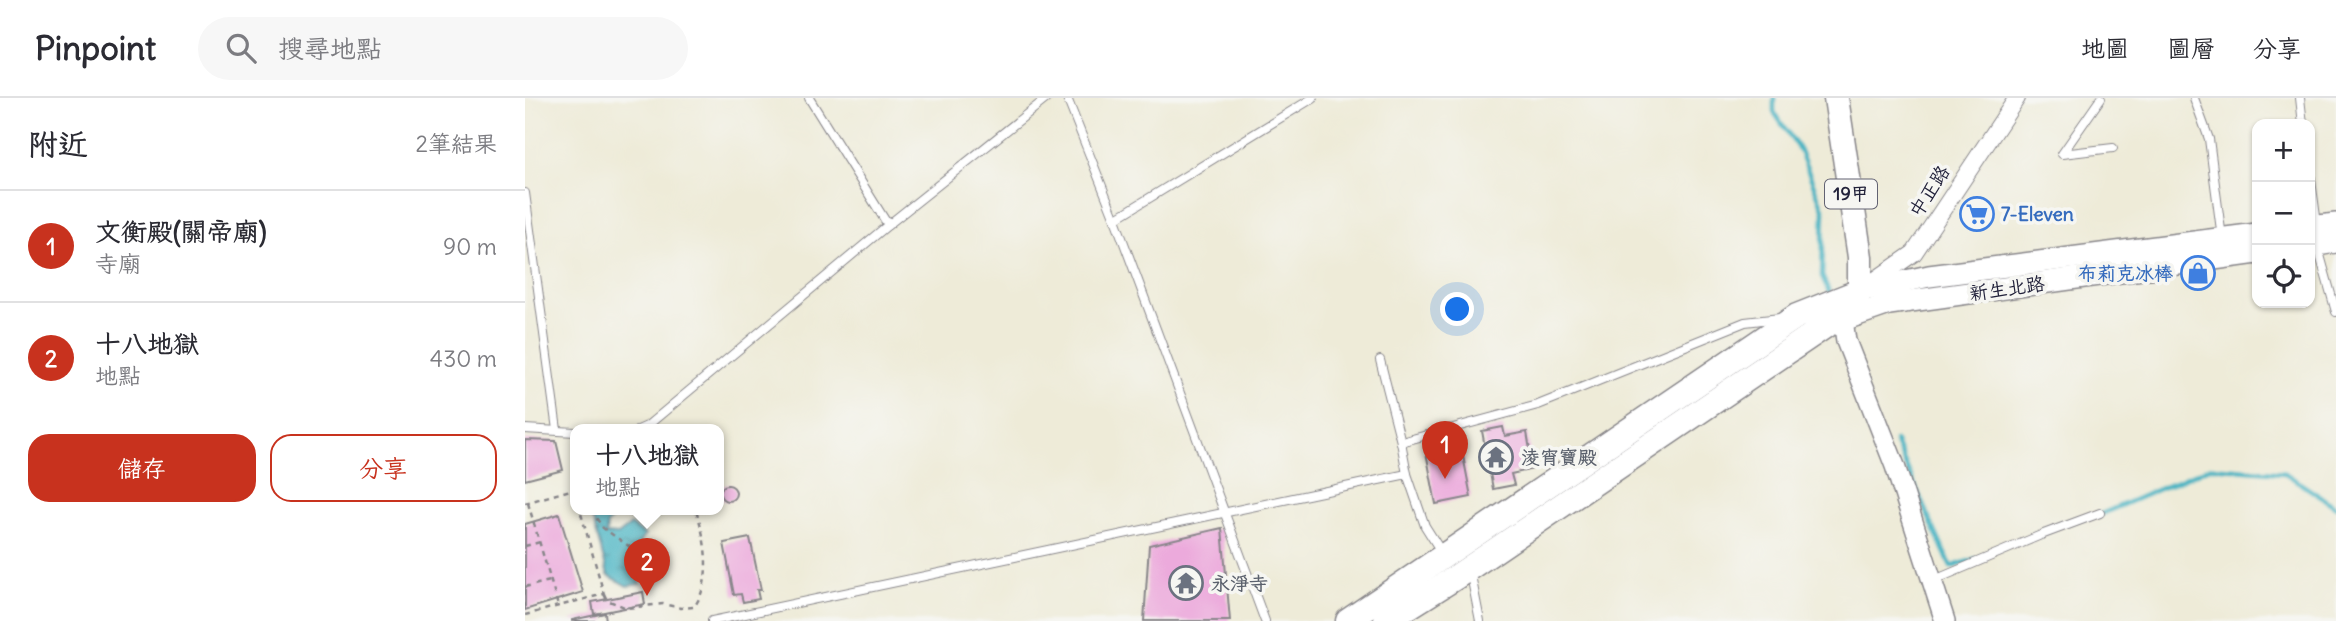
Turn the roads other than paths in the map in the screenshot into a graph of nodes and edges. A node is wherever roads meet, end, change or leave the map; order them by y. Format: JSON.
{"nodes":[{"id":1,"x":810,"y":98,"type":"edge"},
{"id":2,"x":1047,"y":98,"type":"edge"},
{"id":3,"x":1067,"y":98,"type":"edge"},
{"id":4,"x":1313,"y":98,"type":"edge"},
{"id":5,"x":1836,"y":98,"type":"edge"},
{"id":6,"x":2017,"y":98,"type":"edge"},
{"id":7,"x":2101,"y":98,"type":"edge"},
{"id":8,"x":2194,"y":98,"type":"edge"},
{"id":9,"x":2300,"y":98,"type":"edge"},
{"id":10,"x":2302,"y":119,"type":"edge"},
{"id":11,"x":2113,"y":148,"type":"dead end"},
{"id":12,"x":2312,"y":182,"type":"edge"},
{"id":13,"x":525,"y":193,"type":"edge"},
{"id":14,"x":1115,"y":219,"type":"junction"},
{"id":15,"x":888,"y":225,"type":"junction"},
{"id":16,"x":2252,"y":235,"type":"edge"},
{"id":17,"x":2321,"y":235,"type":"edge"},
{"id":18,"x":2222,"y":239,"type":"junction"},
{"id":19,"x":2252,"y":254,"type":"edge"},
{"id":20,"x":1860,"y":291,"type":"junction"},
{"id":21,"x":2336,"y":312,"type":"edge"},
{"id":22,"x":1797,"y":316,"type":"junction"},
{"id":23,"x":1843,"y":320,"type":"junction"},
{"id":24,"x":1380,"y":360,"type":"dead end"},
{"id":25,"x":649,"y":424,"type":"edge"},
{"id":26,"x":525,"y":429,"type":"edge"},
{"id":27,"x":557,"y":430,"type":"junction"},
{"id":28,"x":570,"y":431,"type":"edge"},
{"id":29,"x":1401,"y":442,"type":"junction"},
{"id":30,"x":1407,"y":474,"type":"junction"},
{"id":31,"x":1224,"y":512,"type":"junction"},
{"id":32,"x":2100,"y":513,"type":"dead end"},
{"id":33,"x":1456,"y":567,"type":"junction"},
{"id":34,"x":1931,"y":581,"type":"junction"},
{"id":35,"x":712,"y":621,"type":"edge"},
{"id":36,"x":1265,"y":621,"type":"edge"},
{"id":37,"x":1348,"y":621,"type":"edge"},
{"id":38,"x":1387,"y":621,"type":"edge"},
{"id":39,"x":1480,"y":621,"type":"edge"},
{"id":40,"x":1945,"y":621,"type":"edge"}],
"edges":[{"from":1,"to":15,"type":"lane"},
{"from":2,"to":15,"type":"lane"},
{"from":3,"to":14,"type":"lane"},
{"from":4,"to":14,"type":"lane"},
{"from":5,"to":20,"type":"main road","number":"19甲"},
{"from":6,"to":20,"type":"street","name":"中正路"},
{"from":7,"to":11,"type":"lane"},
{"from":8,"to":18,"type":"lane"},
{"from":9,"to":10,"type":"lane"},
{"from":12,"to":17,"type":"lane"},
{"from":13,"to":27,"type":"lane"},
{"from":14,"to":31,"type":"lane"},
{"from":15,"to":25,"type":"lane"},
{"from":16,"to":18,"type":"main road","name":"新生北路"},
{"from":17,"to":21,"type":"lane"},
{"from":18,"to":20,"type":"main road","name":"新生北路"},
{"from":19,"to":23,"type":"main road","name":"新生北路"},
{"from":20,"to":22,"type":"main road"},
{"from":20,"to":23,"type":"main road"},
{"from":22,"to":29,"type":"lane"},
{"from":22,"to":33,"type":"main road"},
{"from":23,"to":33,"type":"main road"},
{"from":23,"to":34,"type":"street"},
{"from":24,"to":29,"type":"lane"},
{"from":26,"to":27,"type":"lane"},
{"from":27,"to":28,"type":"lane"},
{"from":29,"to":30,"type":"lane"},
{"from":30,"to":31,"type":"lane"},
{"from":30,"to":33,"type":"lane"},
{"from":31,"to":35,"type":"lane"},
{"from":31,"to":36,"type":"lane"},
{"from":32,"to":34,"type":"lane"},
{"from":33,"to":37,"type":"main road"},
{"from":33,"to":38,"type":"main road"},
{"from":33,"to":39,"type":"lane"},
{"from":34,"to":40,"type":"street"}]}
